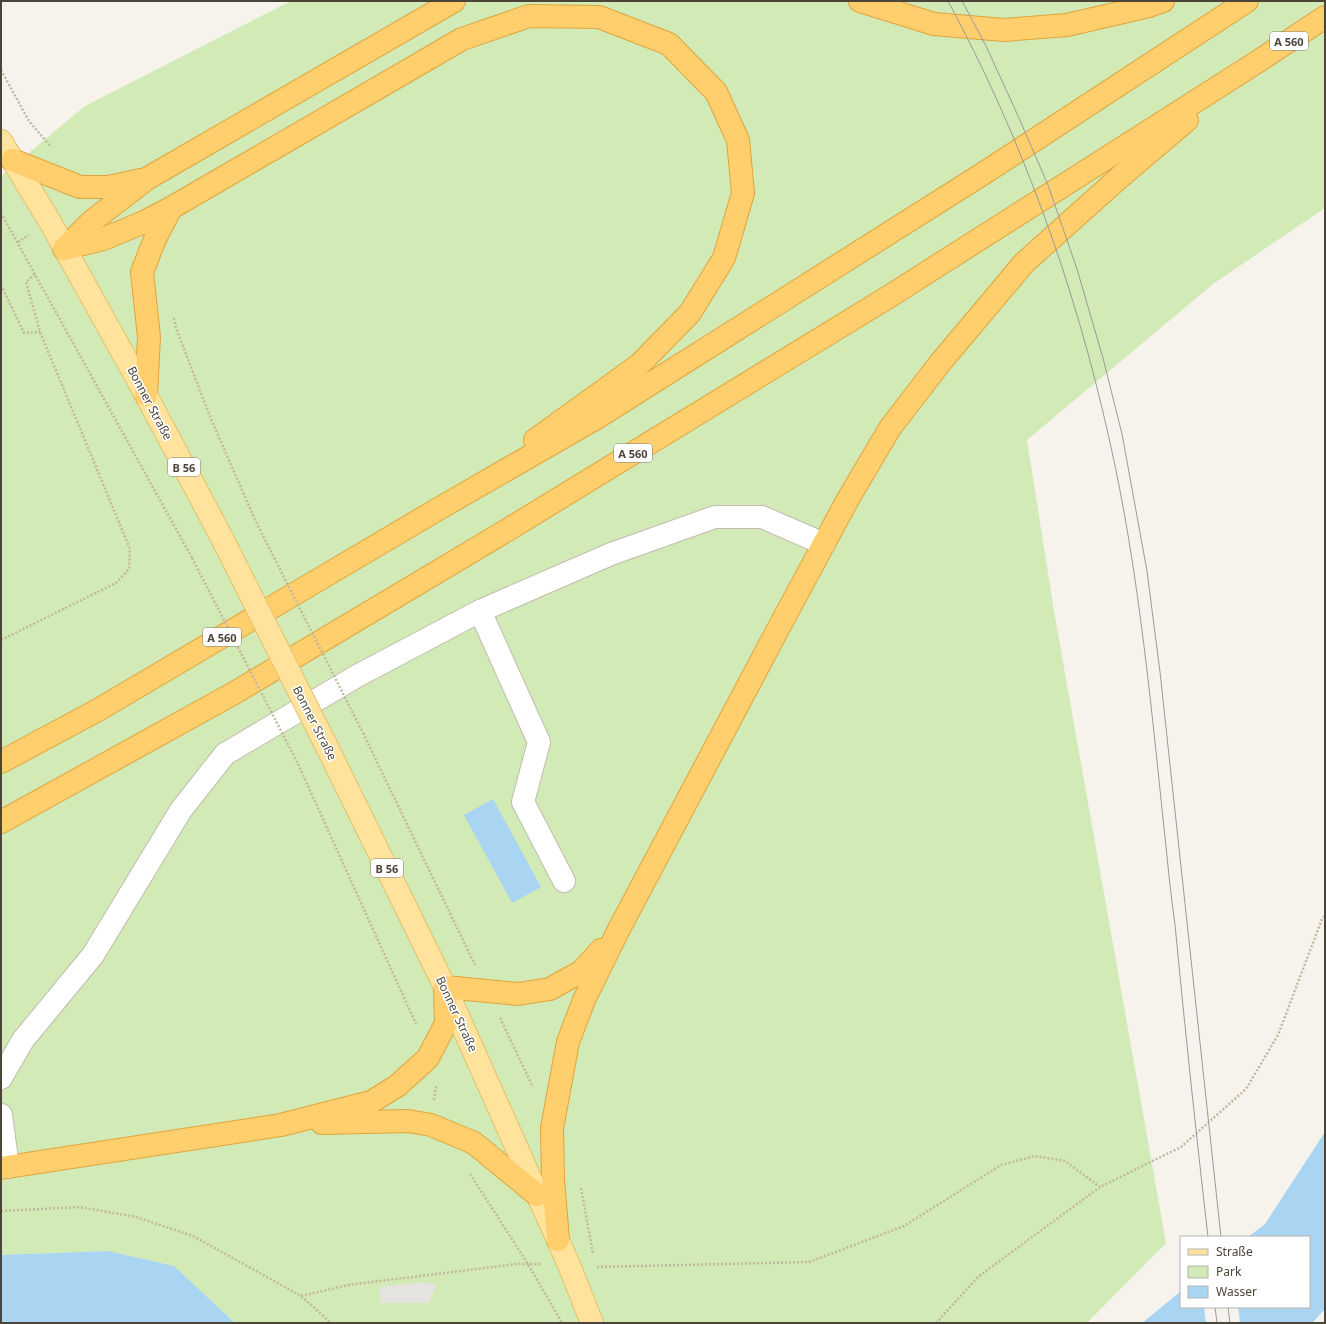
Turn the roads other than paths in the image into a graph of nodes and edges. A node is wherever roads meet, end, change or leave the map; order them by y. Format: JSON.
{"nodes":[{"id":1,"x":454,"y":1,"type":"edge"},
{"id":2,"x":860,"y":1,"type":"edge"},
{"id":3,"x":1163,"y":1,"type":"edge"},
{"id":4,"x":1247,"y":1,"type":"edge"},
{"id":5,"x":1325,"y":17,"type":"edge"},
{"id":6,"x":1254,"y":64,"type":"junction"},
{"id":7,"x":1,"y":141,"type":"edge"},
{"id":8,"x":12,"y":160,"type":"junction"},
{"id":9,"x":148,"y":178,"type":"junction"},
{"id":10,"x":171,"y":208,"type":"junction"},
{"id":11,"x":64,"y":249,"type":"junction"},
{"id":12,"x":146,"y":395,"type":"junction"},
{"id":13,"x":440,"y":508,"type":"junction"},
{"id":14,"x":824,"y":544,"type":"junction"},
{"id":15,"x":480,"y":611,"type":"junction"},
{"id":16,"x":1,"y":762,"type":"edge"},
{"id":17,"x":1,"y":822,"type":"edge"},
{"id":18,"x":564,"y":881,"type":"dead end"},
{"id":19,"x":618,"y":931,"type":"junction"},
{"id":20,"x":445,"y":987,"type":"junction"},
{"id":21,"x":1,"y":1078,"type":"edge"},
{"id":22,"x":1,"y":1115,"type":"edge"},
{"id":23,"x":281,"y":1125,"type":"junction"},
{"id":24,"x":4,"y":1168,"type":"edge"},
{"id":25,"x":537,"y":1195,"type":"junction"},
{"id":26,"x":558,"y":1240,"type":"junction"},
{"id":27,"x":592,"y":1323,"type":"edge"}],
"edges":[{"from":1,"to":9,"type":"highway"},
{"from":2,"to":3,"type":"highway"},
{"from":4,"to":13,"type":"highway","number":"A 560"},
{"from":5,"to":6,"type":"highway","number":"A 560"},
{"from":6,"to":14,"type":"highway"},
{"from":6,"to":17,"type":"highway","number":"A 560"},
{"from":7,"to":8,"type":"main road","name":"Bonner Straße","number":"B 56"},
{"from":8,"to":9,"type":"highway"},
{"from":8,"to":11,"type":"main road","name":"Bonner Straße","number":"B 56"},
{"from":9,"to":11,"type":"highway"},
{"from":10,"to":11,"type":"highway"},
{"from":10,"to":12,"type":"highway"},
{"from":10,"to":13,"type":"highway"},
{"from":11,"to":12,"type":"main road","name":"Bonner Straße","number":"B 56"},
{"from":12,"to":20,"type":"main road","name":"Bonner Straße","number":"B 56","bridge":true},
{"from":13,"to":16,"type":"highway","number":"A 560"},
{"from":14,"to":15,"type":"lane"},
{"from":14,"to":19,"type":"highway"},
{"from":15,"to":18,"type":"lane"},
{"from":15,"to":21,"type":"lane"},
{"from":19,"to":20,"type":"highway"},
{"from":19,"to":26,"type":"highway"},
{"from":20,"to":23,"type":"highway"},
{"from":20,"to":25,"type":"main road","name":"Bonner Straße"},
{"from":22,"to":24,"type":"lane"},
{"from":23,"to":24,"type":"highway"},
{"from":23,"to":25,"type":"highway"},
{"from":25,"to":26,"type":"main road","name":"Bonner Straße"},
{"from":26,"to":27,"type":"main road","name":"Bonner Straße"}]}
